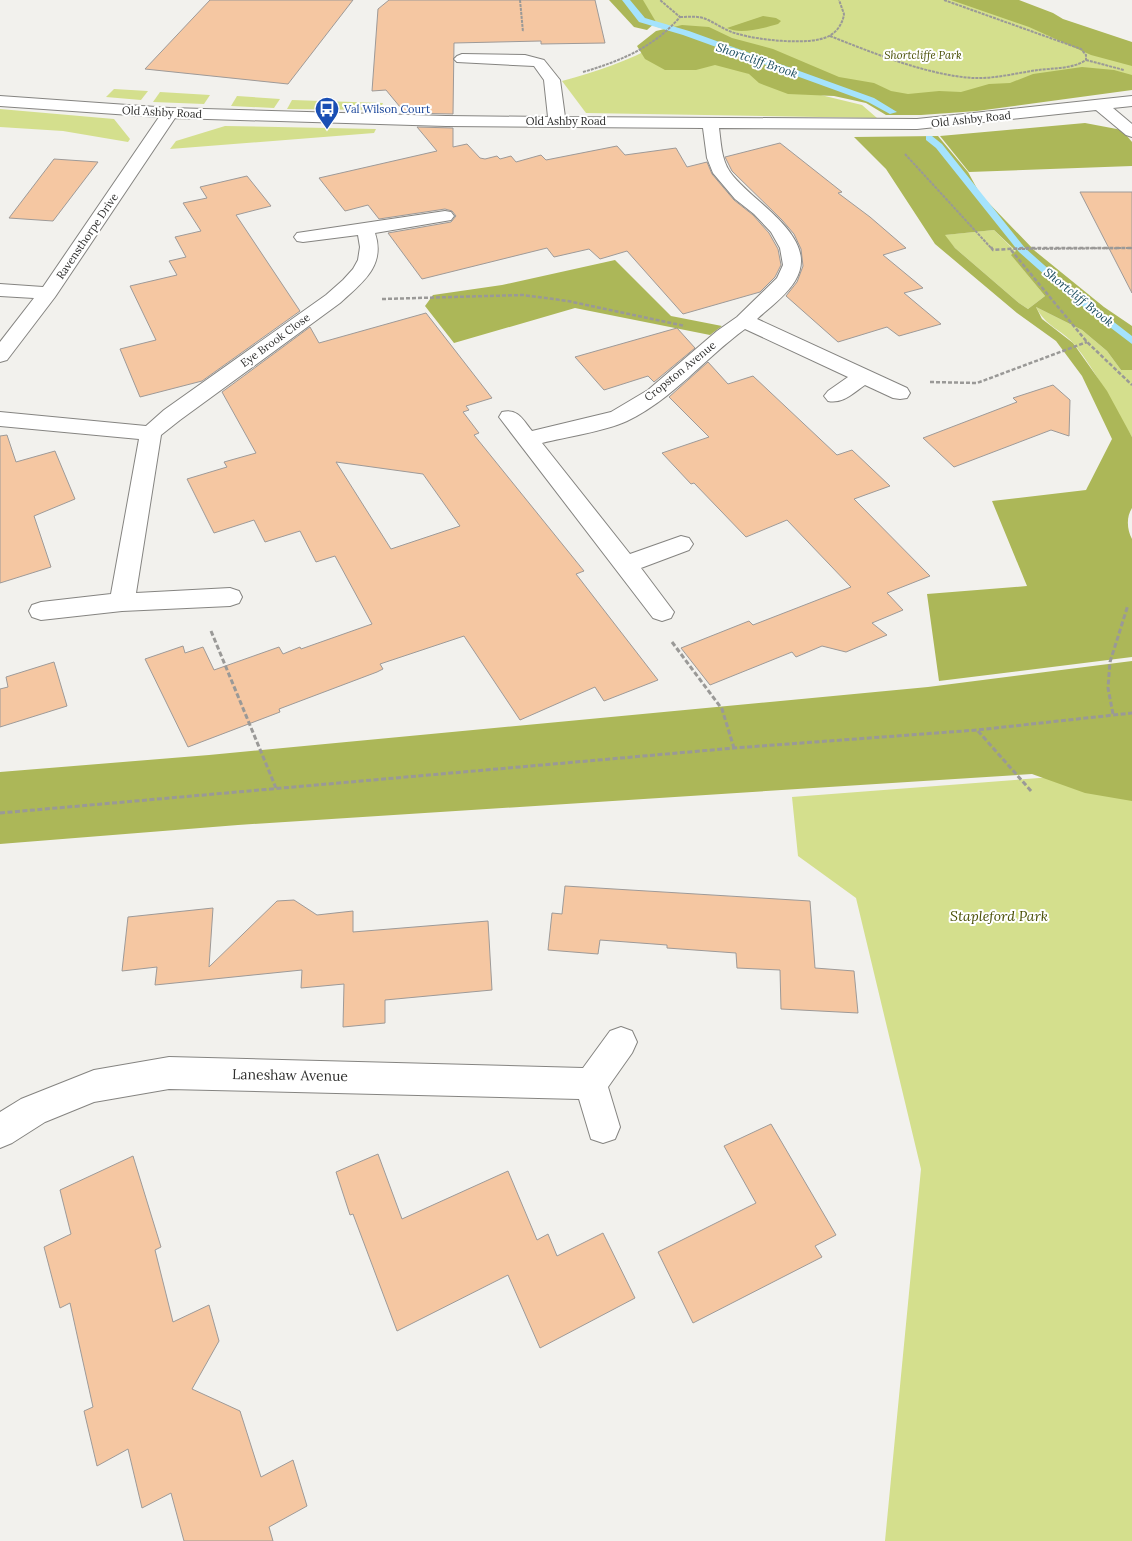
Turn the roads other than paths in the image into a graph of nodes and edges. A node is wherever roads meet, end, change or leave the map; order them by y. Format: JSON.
{"nodes":[{"id":1,"x":462,"y":59,"type":"dead end"},
{"id":2,"x":0,"y":101,"type":"edge"},
{"id":3,"x":1132,"y":101,"type":"edge"},
{"id":4,"x":1100,"y":105,"type":"junction"},
{"id":5,"x":170,"y":113,"type":"junction"},
{"id":6,"x":557,"y":120,"type":"junction"},
{"id":7,"x":710,"y":122,"type":"junction"},
{"id":8,"x":1132,"y":132,"type":"edge"},
{"id":9,"x":445,"y":216,"type":"dead end"},
{"id":10,"x":365,"y":229,"type":"junction"},
{"id":11,"x":303,"y":237,"type":"dead end"},
{"id":12,"x":0,"y":290,"type":"edge"},
{"id":13,"x":48,"y":292,"type":"junction"},
{"id":14,"x":744,"y":322,"type":"junction"},
{"id":15,"x":0,"y":356,"type":"edge"},
{"id":16,"x":867,"y":378,"type":"junction"},
{"id":17,"x":900,"y":393,"type":"dead end"},
{"id":18,"x":834,"y":396,"type":"dead end"},
{"id":19,"x":510,"y":417,"type":"dead end"},
{"id":20,"x":0,"y":419,"type":"edge"},
{"id":21,"x":151,"y":434,"type":"junction"},
{"id":22,"x":527,"y":438,"type":"junction"},
{"id":23,"x":681,"y":544,"type":"dead end"},
{"id":24,"x":626,"y":565,"type":"junction"},
{"id":25,"x":230,"y":597,"type":"dead end"},
{"id":26,"x":122,"y":602,"type":"junction"},
{"id":27,"x":41,"y":611,"type":"dead end"},
{"id":28,"x":662,"y":612,"type":"road end"},
{"id":29,"x":621,"y":1042,"type":"dead end"},
{"id":30,"x":591,"y":1084,"type":"junction"},
{"id":31,"x":603,"y":1127,"type":"dead end"},
{"id":32,"x":0,"y":1131,"type":"edge"}],
"edges":[{"from":1,"to":6,"type":"street"},
{"from":2,"to":5,"type":"street","name":"Old Ashby Road"},
{"from":3,"to":4,"type":"street","name":"Old Ashby Road"},
{"from":4,"to":7,"type":"street","name":"Old Ashby Road"},
{"from":4,"to":8,"type":"street"},
{"from":5,"to":6,"type":"street","name":"Old Ashby Road"},
{"from":5,"to":13,"type":"street","name":"Ravensthorpe Drive"},
{"from":6,"to":7,"type":"street","name":"Old Ashby Road"},
{"from":7,"to":14,"type":"street","name":"Cropston Avenue"},
{"from":9,"to":10,"type":"street"},
{"from":10,"to":11,"type":"street"},
{"from":10,"to":21,"type":"street","name":"Eye Brook Close"},
{"from":12,"to":13,"type":"street"},
{"from":13,"to":15,"type":"street","name":"Ravensthorpe Drive"},
{"from":14,"to":16,"type":"street"},
{"from":14,"to":22,"type":"street","name":"Cropston Avenue"},
{"from":16,"to":17,"type":"street"},
{"from":16,"to":18,"type":"street"},
{"from":19,"to":22,"type":"street"},
{"from":20,"to":21,"type":"street"},
{"from":21,"to":26,"type":"street"},
{"from":22,"to":24,"type":"street"},
{"from":23,"to":24,"type":"street"},
{"from":24,"to":28,"type":"street"},
{"from":25,"to":26,"type":"street"},
{"from":26,"to":27,"type":"street"},
{"from":29,"to":30,"type":"street"},
{"from":30,"to":31,"type":"street"},
{"from":30,"to":32,"type":"street","name":"Laneshaw Avenue"}]}
